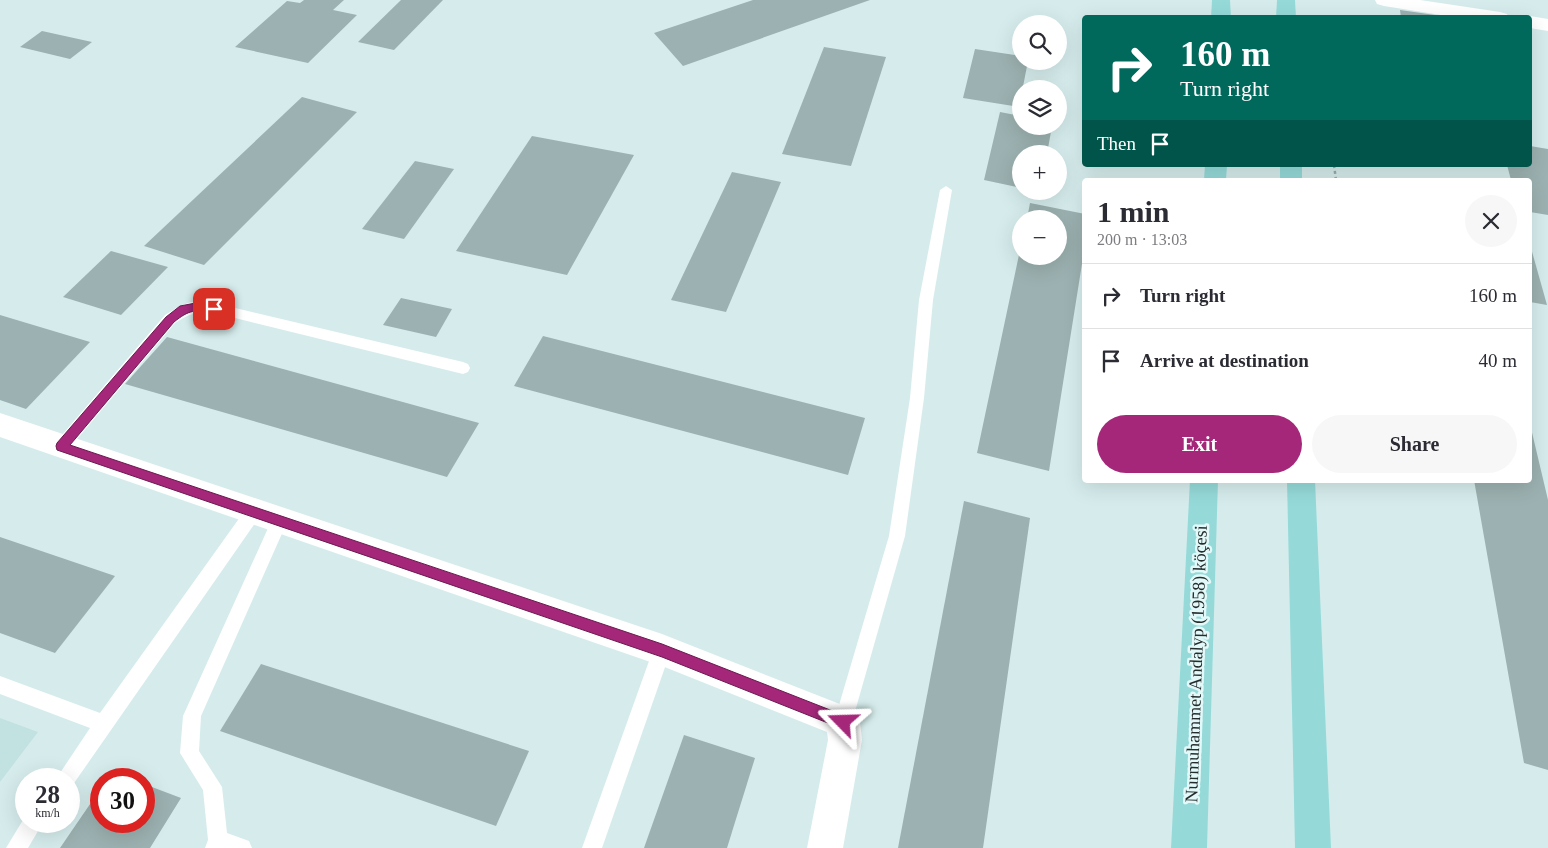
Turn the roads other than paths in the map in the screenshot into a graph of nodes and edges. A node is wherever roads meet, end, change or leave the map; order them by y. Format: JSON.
{"nodes":[{"id":1,"x":1222,"y":0,"type":"edge"},
{"id":2,"x":1286,"y":0,"type":"edge"},
{"id":3,"x":1384,"y":0,"type":"edge"},
{"id":4,"x":1221,"y":15,"type":"edge"},
{"id":5,"x":1286,"y":15,"type":"edge"},
{"id":6,"x":1481,"y":15,"type":"edge"},
{"id":7,"x":1532,"y":22,"type":"edge"},
{"id":8,"x":1548,"y":25,"type":"edge"},
{"id":9,"x":946,"y":190,"type":"dead end"},
{"id":10,"x":463,"y":368,"type":"dead end"},
{"id":11,"x":0,"y":426,"type":"edge"},
{"id":12,"x":62,"y":446,"type":"junction"},
{"id":13,"x":1204,"y":483,"type":"edge"},
{"id":14,"x":1301,"y":483,"type":"edge"},
{"id":15,"x":267,"y":516,"type":"junction"},
{"id":16,"x":662,"y":650,"type":"junction"},
{"id":17,"x":0,"y":685,"type":"edge"},
{"id":18,"x":843,"y":722,"type":"junction"},
{"id":19,"x":104,"y":724,"type":"junction"},
{"id":20,"x":72,"y":768,"type":"edge"},
{"id":21,"x":26,"y":833,"type":"edge"},
{"id":22,"x":217,"y":844,"type":"edge"},
{"id":23,"x":16,"y":848,"type":"edge"},
{"id":24,"x":242,"y":848,"type":"edge"},
{"id":25,"x":592,"y":848,"type":"edge"},
{"id":26,"x":825,"y":848,"type":"edge"},
{"id":27,"x":1189,"y":848,"type":"edge"},
{"id":28,"x":1313,"y":848,"type":"edge"}],
"edges":[{"from":1,"to":4,"type":"main road"},
{"from":2,"to":5,"type":"main road"},
{"from":3,"to":6,"type":"street"},
{"from":7,"to":8,"type":"street"},
{"from":9,"to":18,"type":"lane"},
{"from":10,"to":12,"type":"lane"},
{"from":11,"to":12,"type":"street"},
{"from":12,"to":15,"type":"street"},
{"from":13,"to":27,"type":"main road","name":"Nurmuhammet Andalyp (1958) köçesi"},
{"from":14,"to":28,"type":"main road"},
{"from":15,"to":16,"type":"street"},
{"from":15,"to":19,"type":"lane"},
{"from":15,"to":22,"type":"lane"},
{"from":16,"to":18,"type":"street"},
{"from":16,"to":25,"type":"lane"},
{"from":17,"to":19,"type":"lane"},
{"from":18,"to":26,"type":"street"},
{"from":19,"to":20,"type":"lane"},
{"from":21,"to":23,"type":"lane"},
{"from":22,"to":24,"type":"lane"}]}
